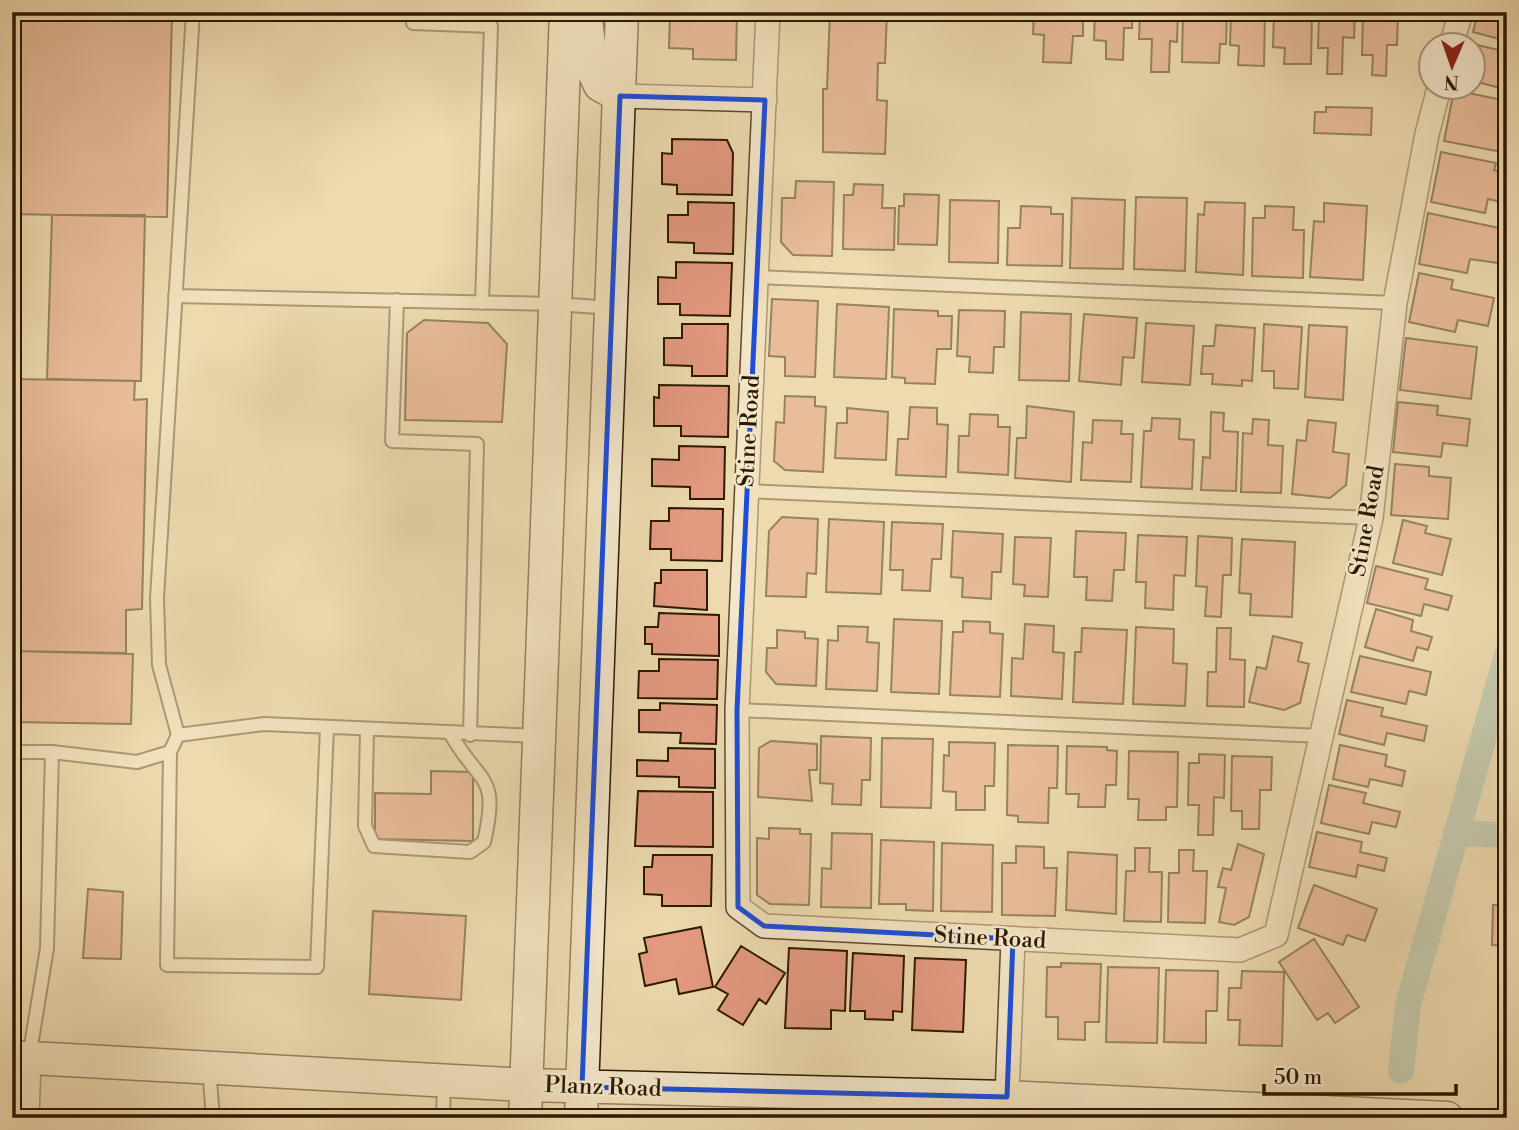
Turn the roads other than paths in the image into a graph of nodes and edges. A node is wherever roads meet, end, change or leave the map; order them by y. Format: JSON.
{"nodes":[{"id":1,"x":193,"y":12,"type":"edge"},
{"id":2,"x":413,"y":12,"type":"edge"},
{"id":3,"x":566,"y":12,"type":"edge"},
{"id":4,"x":585,"y":12,"type":"edge"},
{"id":5,"x":622,"y":12,"type":"edge"},
{"id":6,"x":768,"y":12,"type":"edge"},
{"id":7,"x":1461,"y":12,"type":"edge"},
{"id":8,"x":1455,"y":32,"type":"edge"},
{"id":9,"x":620,"y":96,"type":"junction"},
{"id":10,"x":765,"y":100,"type":"junction"},
{"id":11,"x":1435,"y":102,"type":"edge"},
{"id":12,"x":756,"y":277,"type":"junction"},
{"id":13,"x":175,"y":296,"type":"junction"},
{"id":14,"x":397,"y":300,"type":"junction"},
{"id":15,"x":482,"y":303,"type":"junction"},
{"id":16,"x":1395,"y":303,"type":"junction"},
{"id":17,"x":556,"y":304,"type":"junction"},
{"id":18,"x":611,"y":308,"type":"junction"},
{"id":19,"x":746,"y":491,"type":"junction"},
{"id":20,"x":1371,"y":518,"type":"junction"},
{"id":21,"x":737,"y":710,"type":"junction"},
{"id":22,"x":327,"y":727,"type":"junction"},
{"id":23,"x":367,"y":729,"type":"junction"},
{"id":24,"x":450,"y":733,"type":"junction"},
{"id":25,"x":470,"y":734,"type":"junction"},
{"id":26,"x":178,"y":736,"type":"junction"},
{"id":27,"x":539,"y":736,"type":"junction"},
{"id":28,"x":1321,"y":736,"type":"junction"},
{"id":29,"x":170,"y":751,"type":"junction"},
{"id":30,"x":12,"y":752,"type":"edge"},
{"id":31,"x":51,"y":752,"type":"junction"},
{"id":32,"x":1013,"y":939,"type":"junction"},
{"id":33,"x":21,"y":1058,"type":"edge"},
{"id":34,"x":209,"y":1068,"type":"junction"},
{"id":35,"x":444,"y":1080,"type":"junction"},
{"id":36,"x":526,"y":1085,"type":"junction"},
{"id":37,"x":582,"y":1087,"type":"junction"},
{"id":38,"x":1007,"y":1097,"type":"junction"},
{"id":39,"x":1242,"y":1113,"type":"edge"},
{"id":40,"x":27,"y":1118,"type":"edge"},
{"id":41,"x":213,"y":1118,"type":"edge"},
{"id":42,"x":443,"y":1118,"type":"edge"},
{"id":43,"x":525,"y":1118,"type":"edge"},
{"id":44,"x":581,"y":1118,"type":"edge"},
{"id":45,"x":1447,"y":1118,"type":"edge"}],
"edges":[{"from":1,"to":13,"type":"lane"},
{"from":2,"to":15,"type":"lane"},
{"from":3,"to":17,"type":"main road"},
{"from":4,"to":9,"type":"main road"},
{"from":5,"to":9,"type":"main road"},
{"from":6,"to":10,"type":"street","name":"Stine Road"},
{"from":7,"to":8,"type":"street"},
{"from":9,"to":10,"type":"street"},
{"from":9,"to":18,"type":"main road"},
{"from":10,"to":12,"type":"street","name":"Stine Road"},
{"from":11,"to":16,"type":"street","name":"Stine Road"},
{"from":12,"to":16,"type":"lane"},
{"from":12,"to":19,"type":"street","name":"Stine Road"},
{"from":13,"to":14,"type":"lane"},
{"from":13,"to":26,"type":"lane"},
{"from":14,"to":15,"type":"lane"},
{"from":14,"to":25,"type":"lane"},
{"from":15,"to":17,"type":"lane"},
{"from":16,"to":20,"type":"street","name":"Stine Road"},
{"from":17,"to":18,"type":"lane"},
{"from":17,"to":27,"type":"main road"},
{"from":18,"to":37,"type":"main road"},
{"from":19,"to":20,"type":"lane"},
{"from":19,"to":21,"type":"street","name":"Stine Road"},
{"from":20,"to":28,"type":"street","name":"Stine Road"},
{"from":21,"to":28,"type":"lane"},
{"from":21,"to":32,"type":"street","name":"Stine Road"},
{"from":22,"to":23,"type":"lane"},
{"from":22,"to":26,"type":"lane"},
{"from":22,"to":29,"type":"lane"},
{"from":23,"to":24,"type":"lane"},
{"from":23,"to":24,"type":"lane"},
{"from":24,"to":25,"type":"lane"},
{"from":25,"to":27,"type":"lane"},
{"from":26,"to":29,"type":"lane"},
{"from":27,"to":36,"type":"main road"},
{"from":28,"to":32,"type":"street","name":"Stine Road"},
{"from":29,"to":31,"type":"lane"},
{"from":30,"to":31,"type":"lane"},
{"from":31,"to":33,"type":"lane"},
{"from":32,"to":38,"type":"street"},
{"from":33,"to":34,"type":"main road","name":"Planz Road"},
{"from":33,"to":40,"type":"street"},
{"from":34,"to":35,"type":"main road","name":"Planz Road"},
{"from":34,"to":41,"type":"lane"},
{"from":35,"to":36,"type":"main road","name":"Planz Road"},
{"from":35,"to":42,"type":"lane"},
{"from":36,"to":37,"type":"main road","name":"Planz Road"},
{"from":36,"to":43,"type":"main road"},
{"from":37,"to":38,"type":"main road","name":"Planz Road"},
{"from":37,"to":44,"type":"main road"},
{"from":38,"to":39,"type":"main road","name":"Planz Road"},
{"from":39,"to":45,"type":"main road","name":"Planz Road"}]}
